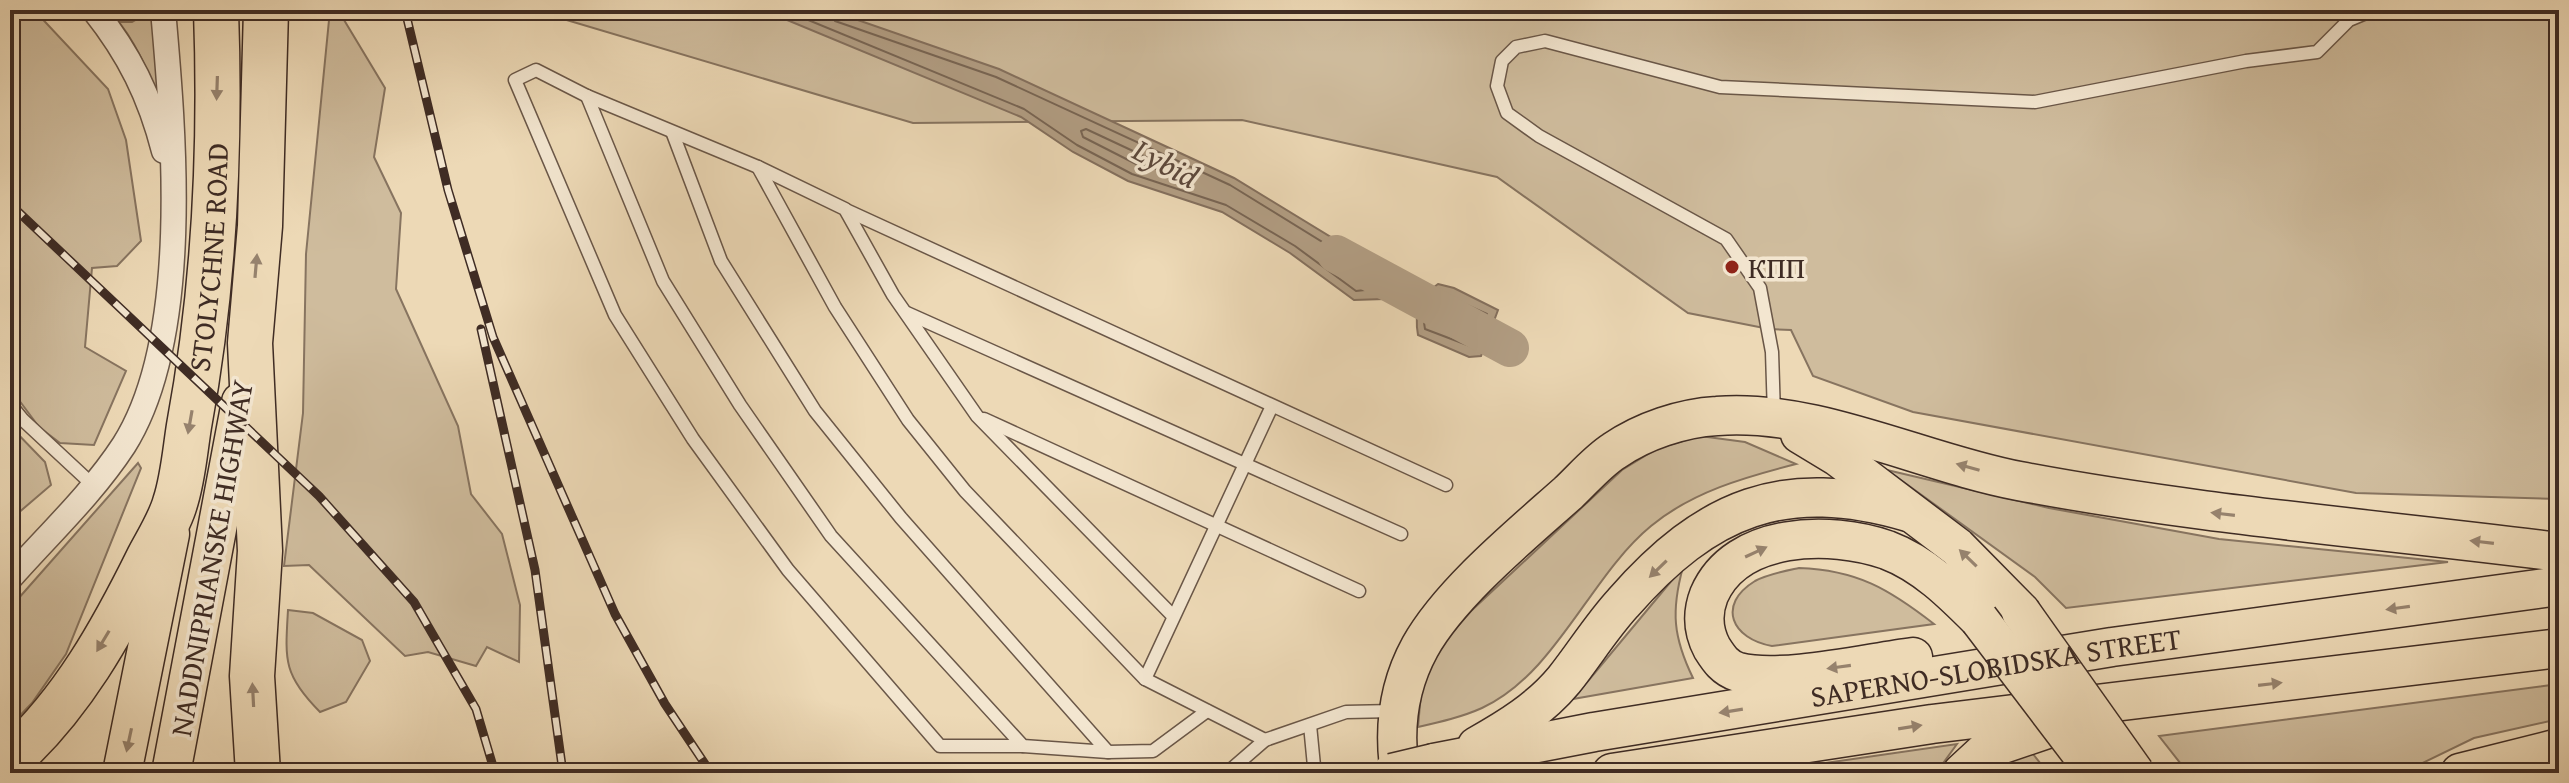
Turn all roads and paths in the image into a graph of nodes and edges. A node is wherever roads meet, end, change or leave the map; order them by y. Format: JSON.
{"nodes":[{"id":1,"x":94,"y":10,"type":"edge"},
{"id":2,"x":163,"y":10,"type":"edge"},
{"id":3,"x":216,"y":10,"type":"edge"},
{"id":4,"x":266,"y":10,"type":"edge"},
{"id":5,"x":2373,"y":10,"type":"edge"},
{"id":6,"x":587,"y":96,"type":"junction"},
{"id":7,"x":673,"y":134,"type":"junction"},
{"id":8,"x":758,"y":167,"type":"junction"},
{"id":9,"x":174,"y":188,"type":"junction"},
{"id":10,"x":845,"y":209,"type":"junction"},
{"id":11,"x":904,"y":312,"type":"junction"},
{"id":12,"x":250,"y":343,"type":"junction"},
{"id":13,"x":10,"y":404,"type":"edge"},
{"id":14,"x":1272,"y":406,"type":"junction"},
{"id":15,"x":977,"y":416,"type":"junction"},
{"id":16,"x":1773,"y":418,"type":"junction"},
{"id":17,"x":1838,"y":457,"type":"junction"},
{"id":18,"x":1245,"y":464,"type":"junction"},
{"id":19,"x":1446,"y":485,"type":"dead end"},
{"id":20,"x":95,"y":487,"type":"junction"},
{"id":21,"x":1817,"y":495,"type":"junction"},
{"id":22,"x":175,"y":503,"type":"junction"},
{"id":23,"x":1908,"y":512,"type":"junction"},
{"id":24,"x":1218,"y":524,"type":"junction"},
{"id":25,"x":1401,"y":534,"type":"dead end"},
{"id":26,"x":2559,"y":552,"type":"edge"},
{"id":27,"x":10,"y":578,"type":"edge"},
{"id":28,"x":2559,"y":586,"type":"edge"},
{"id":29,"x":1359,"y":591,"type":"dead end"},
{"id":30,"x":1173,"y":616,"type":"junction"},
{"id":31,"x":2112,"y":647,"type":"junction"},
{"id":32,"x":2559,"y":648,"type":"edge"},
{"id":33,"x":1145,"y":679,"type":"junction"},
{"id":34,"x":2193,"y":694,"type":"junction"},
{"id":35,"x":1207,"y":711,"type":"junction"},
{"id":36,"x":1397,"y":711,"type":"junction"},
{"id":37,"x":1310,"y":725,"type":"junction"},
{"id":38,"x":1265,"y":740,"type":"junction"},
{"id":39,"x":1023,"y":746,"type":"junction"},
{"id":40,"x":2559,"y":748,"type":"edge"},
{"id":41,"x":1108,"y":752,"type":"junction"},
{"id":42,"x":10,"y":760,"type":"edge"},
{"id":43,"x":1430,"y":765,"type":"edge"},
{"id":44,"x":1314,"y":766,"type":"dead end"},
{"id":45,"x":122,"y":773,"type":"edge"},
{"id":46,"x":171,"y":773,"type":"edge"},
{"id":47,"x":258,"y":773,"type":"edge"},
{"id":48,"x":1227,"y":773,"type":"edge"},
{"id":49,"x":1392,"y":773,"type":"edge"},
{"id":50,"x":1612,"y":773,"type":"edge"},
{"id":51,"x":1962,"y":773,"type":"edge"},
{"id":52,"x":2096,"y":773,"type":"edge"},
{"id":53,"x":2135,"y":773,"type":"edge"},
{"id":54,"x":2460,"y":773,"type":"edge"}],
"edges":[{"from":1,"to":9,"type":"street"},
{"from":2,"to":9,"type":"street"},
{"from":3,"to":22,"type":"highway","name":"STOLYCHNE ROAD","one_way":true},
{"from":12,"to":4,"type":"highway","name":"STOLYCHNE ROAD","one_way":true},
{"from":5,"to":16,"type":"lane"},
{"from":6,"to":7,"type":"lane"},
{"from":6,"to":39,"type":"lane"},
{"from":6,"to":39,"type":"lane"},
{"from":7,"to":8,"type":"lane"},
{"from":7,"to":41,"type":"lane"},
{"from":8,"to":10,"type":"lane"},
{"from":8,"to":33,"type":"lane"},
{"from":9,"to":20,"type":"street"},
{"from":10,"to":11,"type":"lane"},
{"from":10,"to":14,"type":"lane"},
{"from":11,"to":15,"type":"lane"},
{"from":11,"to":18,"type":"lane"},
{"from":12,"to":46,"type":"main road","name":"NADDNIPRIANSKE HIGHWAY"},
{"from":47,"to":12,"type":"highway","name":"STOLYCHNE ROAD","one_way":true},
{"from":13,"to":20,"type":"lane"},
{"from":14,"to":18,"type":"lane"},
{"from":14,"to":19,"type":"lane"},
{"from":15,"to":24,"type":"lane"},
{"from":15,"to":30,"type":"lane"},
{"from":16,"to":17,"type":"main road"},
{"from":26,"to":16,"type":"main road","one_way":true},
{"from":16,"to":36,"type":"main road"},
{"from":17,"to":21,"type":"main road"},
{"from":17,"to":23,"type":"main road"},
{"from":18,"to":24,"type":"lane"},
{"from":18,"to":25,"type":"lane"},
{"from":20,"to":27,"type":"street"},
{"from":21,"to":23,"type":"main road"},
{"from":21,"to":43,"type":"main road","one_way":true},
{"from":22,"to":42,"type":"highway","name":"STOLYCHNE ROAD","one_way":true},
{"from":22,"to":45,"type":"main road","name":"NADDNIPRIANSKE HIGHWAY","one_way":true},
{"from":53,"to":23,"type":"main road","one_way":true,"bridge":true},
{"from":24,"to":29,"type":"lane"},
{"from":24,"to":30,"type":"lane"},
{"from":28,"to":31,"type":"main road","name":"SAPERNO-SLOBIDSKA STREET","one_way":true},
{"from":30,"to":33,"type":"lane"},
{"from":31,"to":43,"type":"main road","name":"SAPERNO-SLOBIDSKA STREET","one_way":true},
{"from":31,"to":52,"type":"main road","one_way":true,"bridge":true},
{"from":34,"to":32,"type":"main road","name":"SAPERNO-SLOBIDSKA STREET","one_way":true},
{"from":33,"to":35,"type":"lane"},
{"from":50,"to":34,"type":"main road","name":"SAPERNO-SLOBIDSKA STREET","one_way":true},
{"from":34,"to":51,"type":"main road"},
{"from":35,"to":38,"type":"lane"},
{"from":35,"to":41,"type":"lane"},
{"from":36,"to":37,"type":"lane"},
{"from":36,"to":43,"type":"main road"},
{"from":37,"to":38,"type":"lane"},
{"from":37,"to":44,"type":"lane"},
{"from":38,"to":48,"type":"lane"},
{"from":39,"to":41,"type":"lane"},
{"from":40,"to":54,"type":"main road"},
{"from":43,"to":49,"type":"main road","bridge":true}]}
